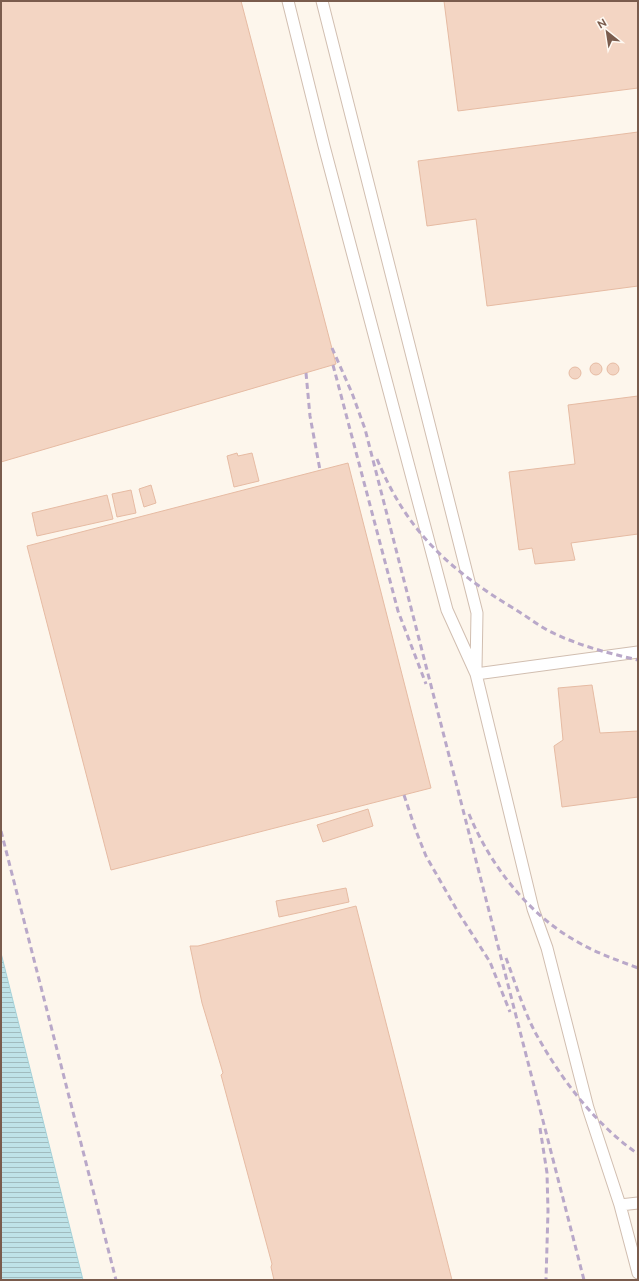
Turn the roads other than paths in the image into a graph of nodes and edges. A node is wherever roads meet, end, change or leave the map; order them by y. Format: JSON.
{"nodes":[{"id":1,"x":288,"y":1,"type":"edge"},
{"id":2,"x":322,"y":1,"type":"edge"},
{"id":3,"x":638,"y":652,"type":"edge"},
{"id":4,"x":476,"y":674,"type":"junction"},
{"id":5,"x":638,"y":1203,"type":"edge"},
{"id":6,"x":620,"y":1205,"type":"junction"},
{"id":7,"x":638,"y":1273,"type":"edge"}],
"edges":[{"from":1,"to":4,"type":"lane"},
{"from":2,"to":4,"type":"lane"},
{"from":3,"to":4,"type":"lane"},
{"from":4,"to":6,"type":"lane"},
{"from":5,"to":6,"type":"lane"},
{"from":6,"to":7,"type":"lane"}]}
